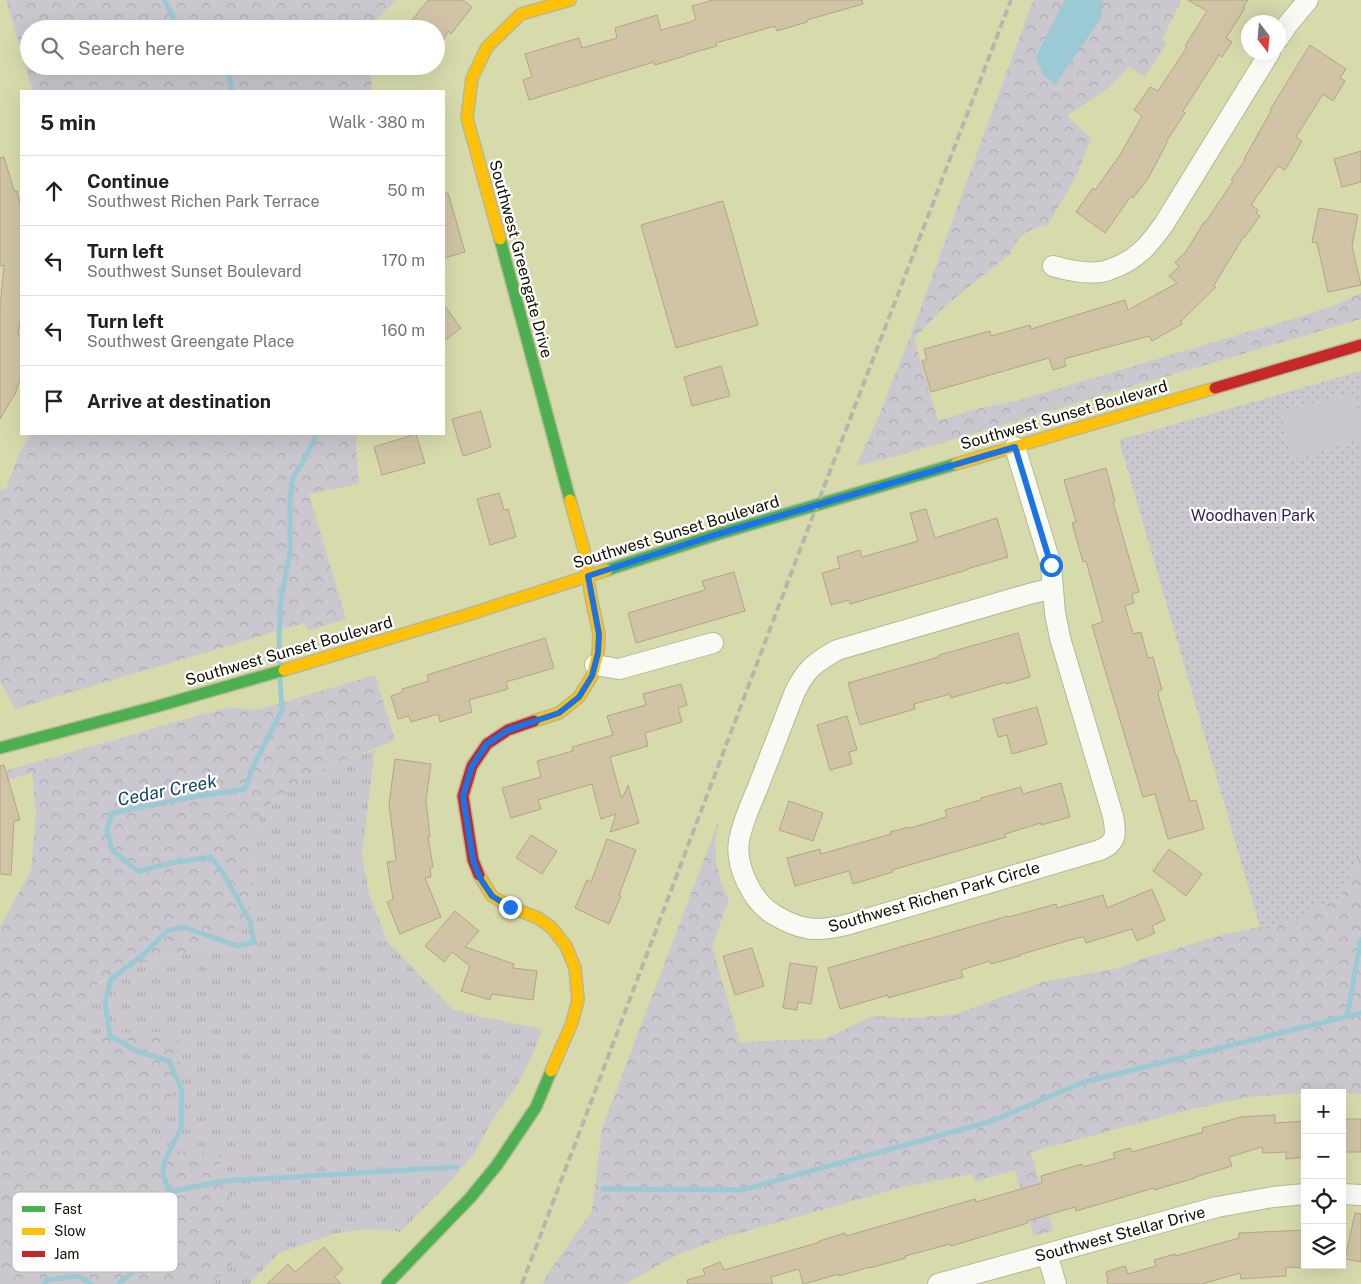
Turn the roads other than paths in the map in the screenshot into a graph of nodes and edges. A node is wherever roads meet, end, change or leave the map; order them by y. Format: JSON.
{"nodes":[{"id":1,"x":570,"y":0,"type":"edge"},
{"id":2,"x":1308,"y":0,"type":"edge"},
{"id":3,"x":1286,"y":27,"type":"edge"},
{"id":4,"x":1265,"y":60,"type":"edge"},
{"id":5,"x":1053,"y":266,"type":"dead end"},
{"id":6,"x":1361,"y":345,"type":"edge"},
{"id":7,"x":1015,"y":447,"type":"junction"},
{"id":8,"x":588,"y":576,"type":"junction"},
{"id":9,"x":1053,"y":588,"type":"junction"},
{"id":10,"x":713,"y":643,"type":"dead end"},
{"id":11,"x":595,"y":665,"type":"junction"},
{"id":12,"x":0,"y":748,"type":"edge"},
{"id":13,"x":1301,"y":1194,"type":"edge"},
{"id":14,"x":1346,"y":1194,"type":"edge"},
{"id":15,"x":1361,"y":1195,"type":"edge"},
{"id":16,"x":1047,"y":1254,"type":"junction"},
{"id":17,"x":387,"y":1284,"type":"edge"},
{"id":18,"x":938,"y":1284,"type":"edge"},
{"id":19,"x":1056,"y":1284,"type":"edge"}],
"edges":[{"from":1,"to":8,"type":"street","name":"Southwest Greengate Drive"},
{"from":2,"to":3,"type":"street"},
{"from":4,"to":5,"type":"street"},
{"from":6,"to":7,"type":"street","name":"Southwest Sunset Boulevard"},
{"from":7,"to":8,"type":"street","name":"Southwest Sunset Boulevard"},
{"from":7,"to":9,"type":"street"},
{"from":8,"to":11,"type":"street","name":"Southwest Greengate Drive"},
{"from":8,"to":12,"type":"street","name":"Southwest Sunset Boulevard"},
{"from":9,"to":9,"type":"street","name":"Southwest Richen Park Circle"},
{"from":10,"to":11,"type":"street"},
{"from":11,"to":17,"type":"street","name":"Southwest Greengate Drive"},
{"from":13,"to":16,"type":"street","name":"Southwest Stellar Drive"},
{"from":14,"to":15,"type":"street"},
{"from":16,"to":18,"type":"street","name":"Southwest Stellar Drive"},
{"from":16,"to":19,"type":"street"}]}
